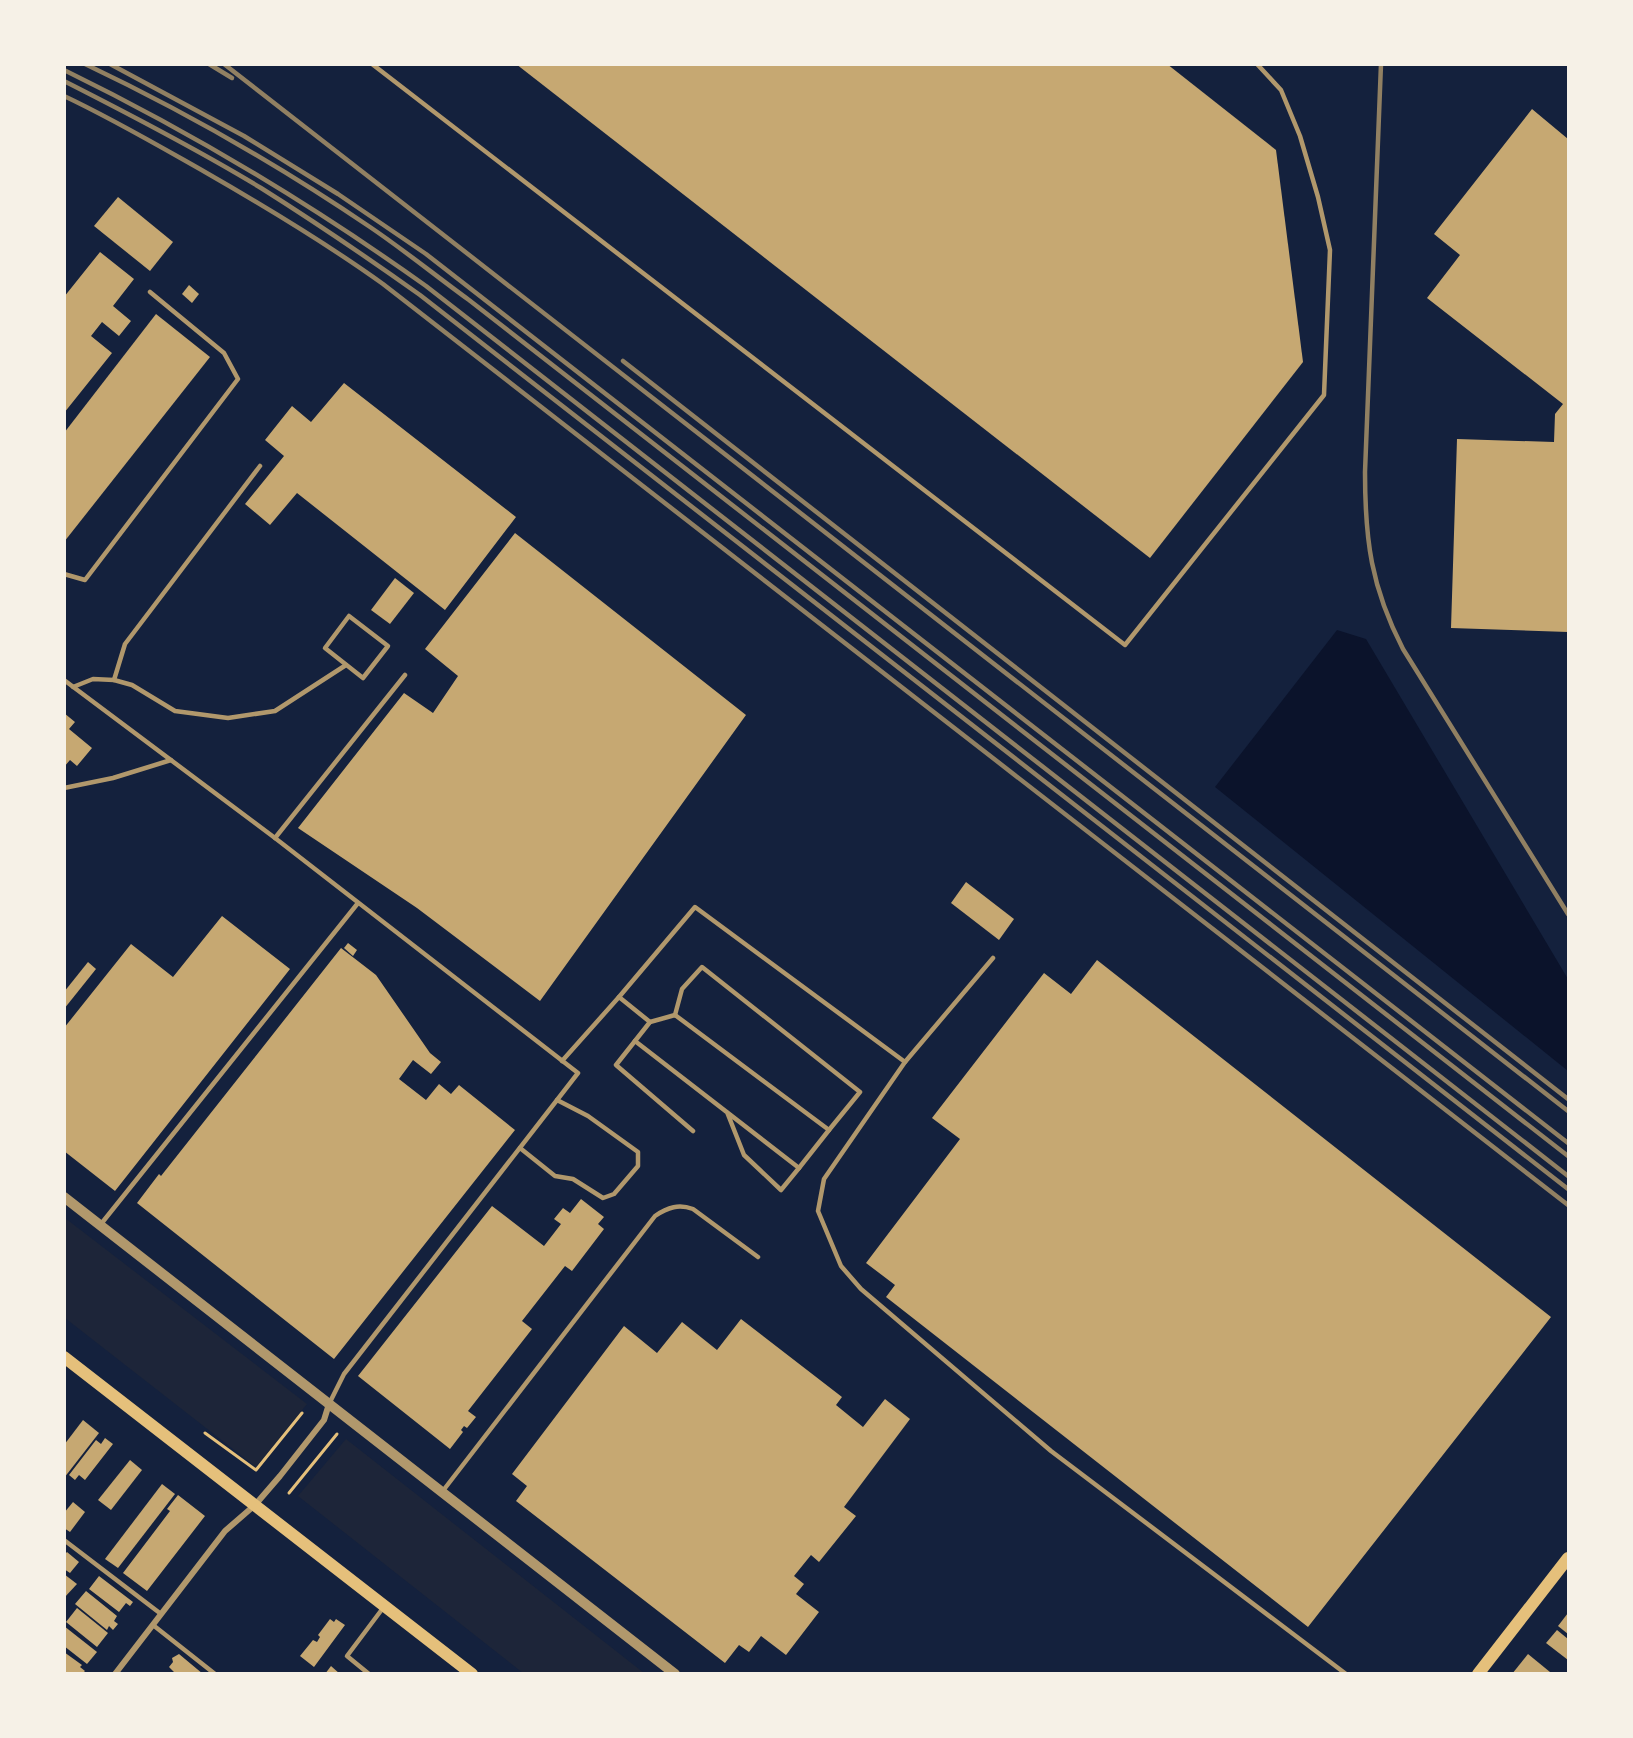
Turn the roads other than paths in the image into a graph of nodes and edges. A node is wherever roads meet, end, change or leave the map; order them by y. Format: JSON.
{"nodes":[{"id":1,"x":372,"y":64,"type":"edge"},
{"id":2,"x":1257,"y":64,"type":"edge"},
{"id":3,"x":150,"y":292,"type":"dead end"},
{"id":4,"x":260,"y":466,"type":"dead end"},
{"id":5,"x":64,"y":574,"type":"edge"},
{"id":6,"x":346,"y":665,"type":"junction"},
{"id":7,"x":405,"y":675,"type":"dead end"},
{"id":8,"x":64,"y":680,"type":"edge"},
{"id":9,"x":114,"y":680,"type":"junction"},
{"id":10,"x":73,"y":687,"type":"junction"},
{"id":11,"x":171,"y":760,"type":"junction"},
{"id":12,"x":64,"y":788,"type":"edge"},
{"id":13,"x":275,"y":838,"type":"junction"},
{"id":14,"x":358,"y":903,"type":"junction"},
{"id":15,"x":993,"y":958,"type":"dead end"},
{"id":16,"x":619,"y":997,"type":"junction"},
{"id":17,"x":675,"y":1015,"type":"junction"},
{"id":18,"x":650,"y":1022,"type":"junction"},
{"id":19,"x":635,"y":1041,"type":"junction"},
{"id":20,"x":562,"y":1061,"type":"junction"},
{"id":21,"x":905,"y":1062,"type":"junction"},
{"id":22,"x":557,"y":1100,"type":"junction"},
{"id":23,"x":727,"y":1112,"type":"junction"},
{"id":24,"x":829,"y":1130,"type":"junction"},
{"id":25,"x":693,"y":1131,"type":"dead end"},
{"id":26,"x":520,"y":1148,"type":"junction"},
{"id":27,"x":799,"y":1168,"type":"junction"},
{"id":28,"x":64,"y":1197,"type":"edge"},
{"id":29,"x":100,"y":1225,"type":"junction"},
{"id":30,"x":758,"y":1257,"type":"dead end"},
{"id":31,"x":64,"y":1357,"type":"edge"},
{"id":32,"x":330,"y":1404,"type":"junction"},
{"id":33,"x":442,"y":1492,"type":"junction"},
{"id":34,"x":255,"y":1505,"type":"junction"},
{"id":35,"x":64,"y":1540,"type":"edge"},
{"id":36,"x":1569,"y":1558,"type":"edge"},
{"id":37,"x":384,"y":1606,"type":"junction"},
{"id":38,"x":161,"y":1614,"type":"junction"},
{"id":39,"x":153,"y":1625,"type":"junction"},
{"id":40,"x":464,"y":1671,"type":"edge"},
{"id":41,"x":116,"y":1674,"type":"edge"},
{"id":42,"x":215,"y":1674,"type":"edge"},
{"id":43,"x":369,"y":1674,"type":"edge"},
{"id":44,"x":675,"y":1674,"type":"edge"},
{"id":45,"x":1346,"y":1674,"type":"edge"},
{"id":46,"x":1478,"y":1674,"type":"edge"}],
"edges":[{"from":1,"to":2,"type":"lane"},
{"from":3,"to":5,"type":"lane"},
{"from":4,"to":9,"type":"lane"},
{"from":6,"to":6,"type":"lane"},
{"from":6,"to":9,"type":"lane"},
{"from":7,"to":13,"type":"lane"},
{"from":8,"to":10,"type":"lane"},
{"from":9,"to":10,"type":"lane"},
{"from":10,"to":11,"type":"lane"},
{"from":11,"to":12,"type":"lane"},
{"from":11,"to":13,"type":"lane"},
{"from":13,"to":14,"type":"lane"},
{"from":14,"to":20,"type":"lane"},
{"from":14,"to":29,"type":"lane"},
{"from":15,"to":21,"type":"lane"},
{"from":16,"to":18,"type":"lane"},
{"from":16,"to":20,"type":"lane"},
{"from":16,"to":21,"type":"lane"},
{"from":17,"to":18,"type":"lane"},
{"from":17,"to":24,"type":"lane"},
{"from":17,"to":24,"type":"lane"},
{"from":18,"to":19,"type":"lane"},
{"from":19,"to":23,"type":"lane"},
{"from":19,"to":25,"type":"lane"},
{"from":20,"to":22,"type":"lane"},
{"from":21,"to":45,"type":"lane"},
{"from":22,"to":26,"type":"lane"},
{"from":22,"to":26,"type":"lane"},
{"from":23,"to":27,"type":"lane"},
{"from":23,"to":27,"type":"lane"},
{"from":24,"to":27,"type":"lane"},
{"from":26,"to":32,"type":"lane"},
{"from":28,"to":29,"type":"street"},
{"from":29,"to":32,"type":"street"},
{"from":30,"to":33,"type":"lane"},
{"from":31,"to":34,"type":"main road"},
{"from":32,"to":33,"type":"street"},
{"from":32,"to":34,"type":"street"},
{"from":33,"to":44,"type":"street"},
{"from":34,"to":37,"type":"main road"},
{"from":34,"to":38,"type":"street"},
{"from":35,"to":38,"type":"lane"},
{"from":36,"to":46,"type":"main road"},
{"from":37,"to":40,"type":"main road"},
{"from":37,"to":43,"type":"lane"},
{"from":38,"to":39,"type":"street"},
{"from":39,"to":41,"type":"street"},
{"from":39,"to":42,"type":"lane"}]}
